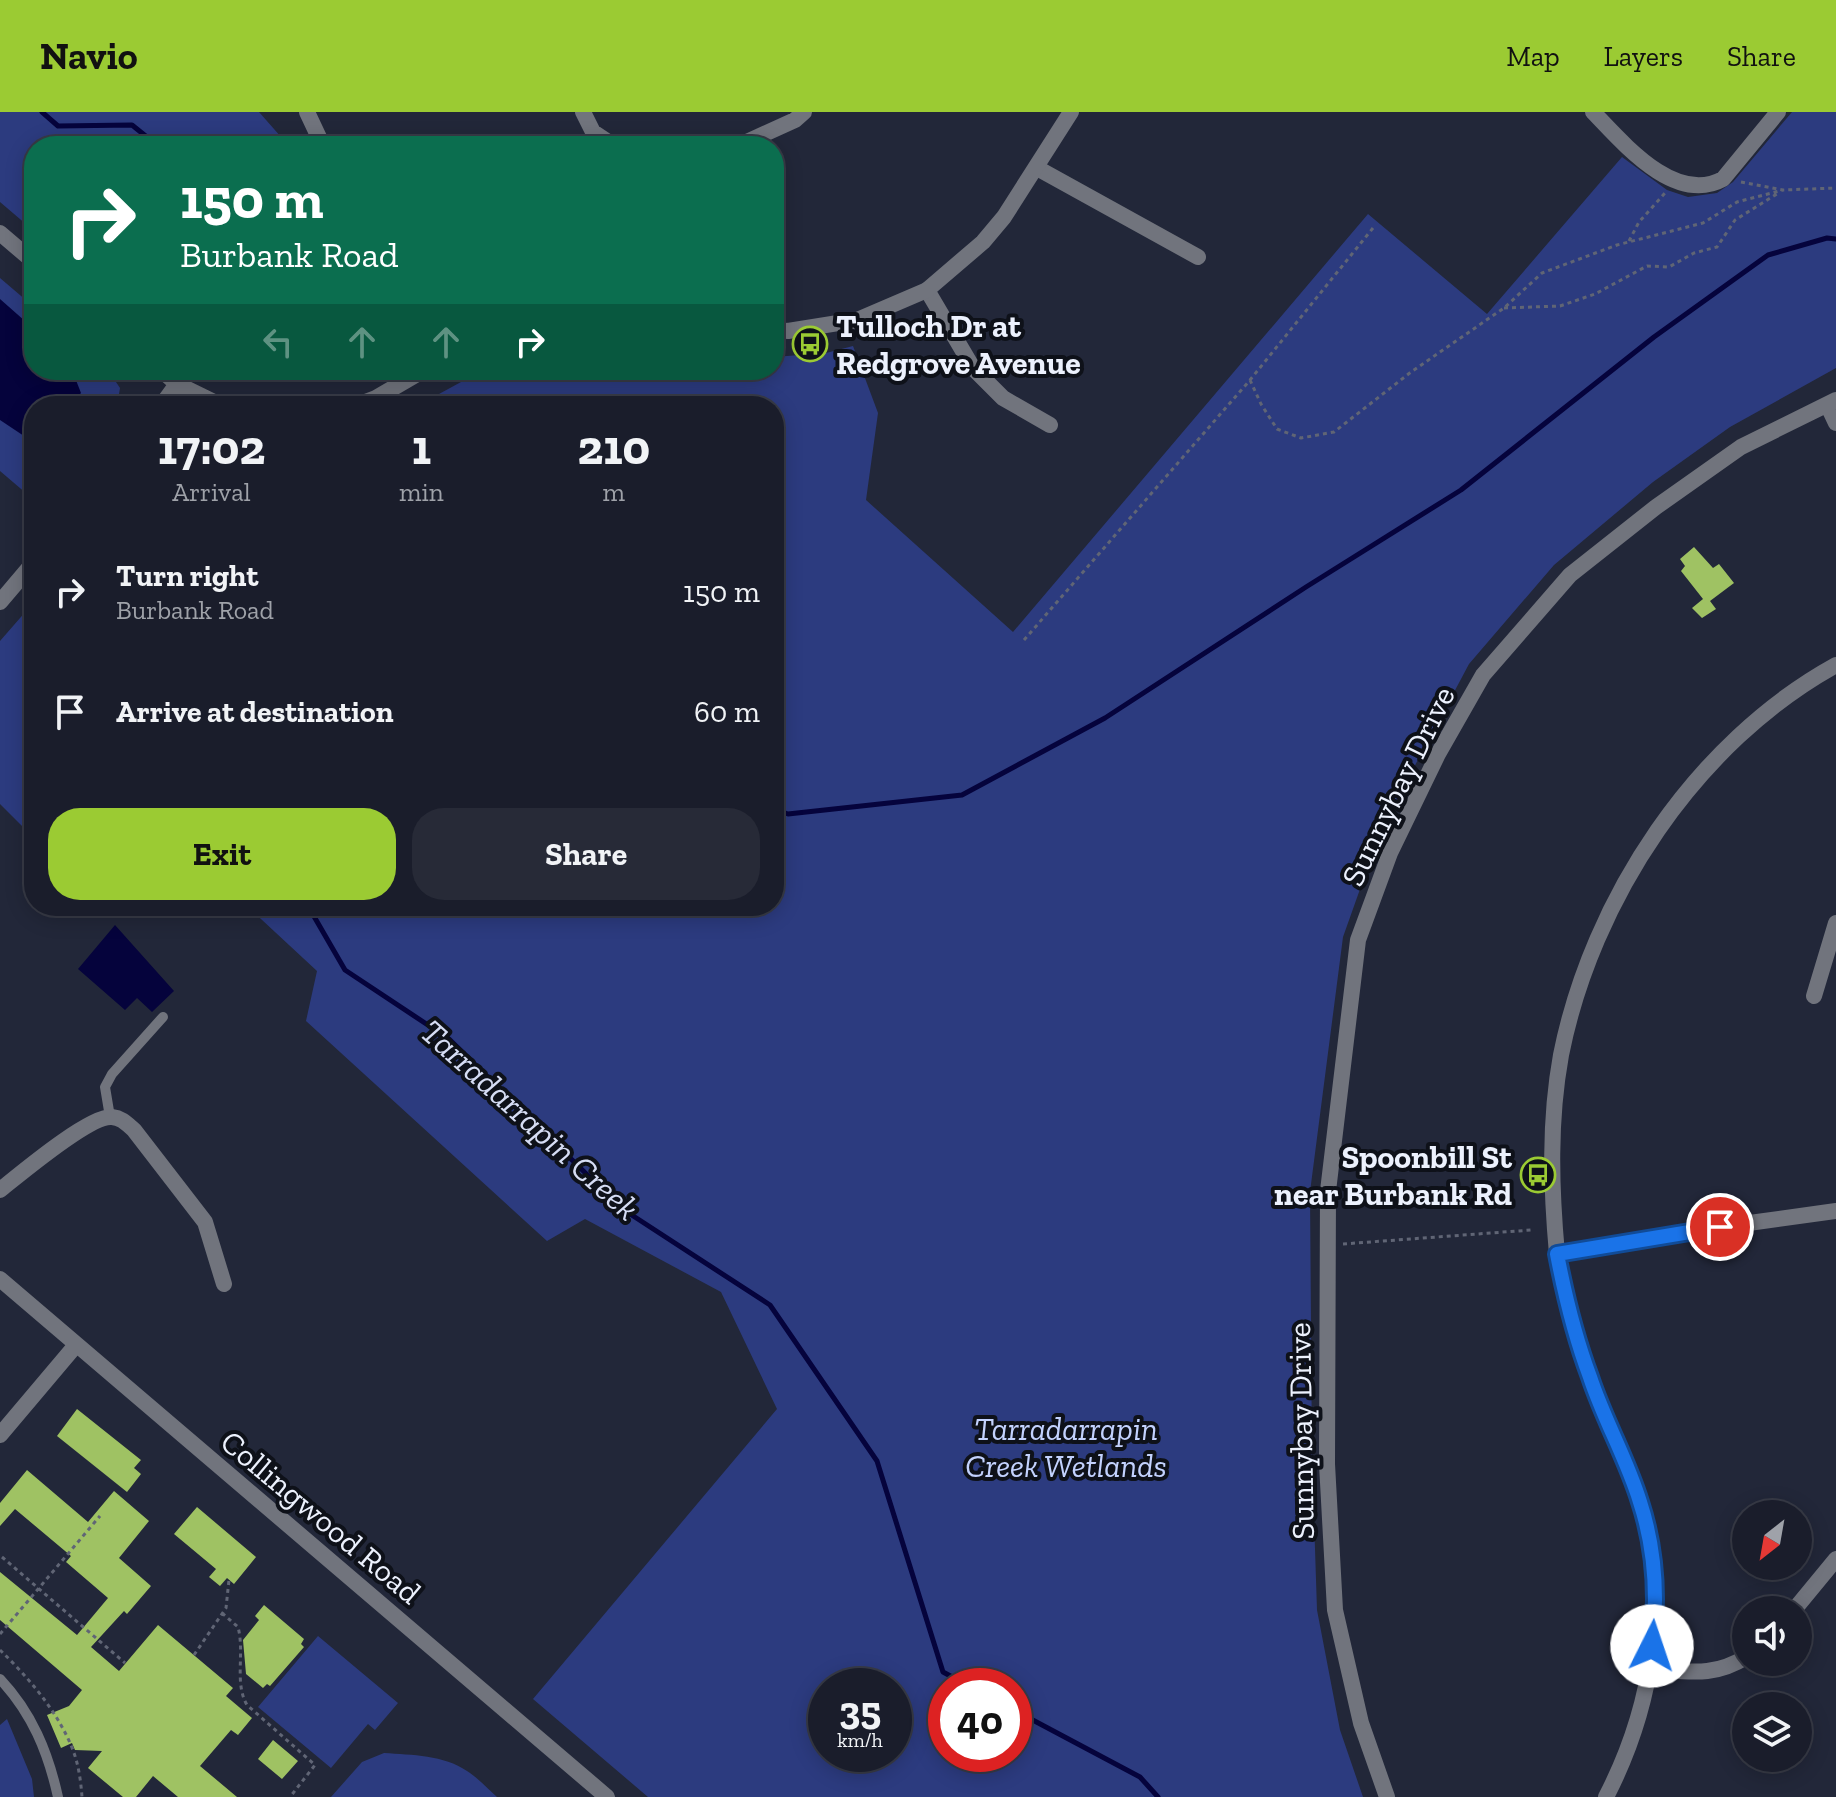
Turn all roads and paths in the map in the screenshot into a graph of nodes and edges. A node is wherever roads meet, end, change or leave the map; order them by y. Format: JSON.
{"nodes":[{"id":1,"x":307,"y":112,"type":"edge"},
{"id":2,"x":583,"y":112,"type":"edge"},
{"id":3,"x":804,"y":112,"type":"edge"},
{"id":4,"x":1071,"y":112,"type":"edge"},
{"id":5,"x":1593,"y":112,"type":"edge"},
{"id":6,"x":1778,"y":112,"type":"edge"},
{"id":7,"x":318,"y":136,"type":"edge"},
{"id":8,"x":599,"y":136,"type":"edge"},
{"id":9,"x":760,"y":136,"type":"edge"},
{"id":10,"x":1037,"y":168,"type":"junction"},
{"id":11,"x":1723,"y":179,"type":"junction"},
{"id":12,"x":1677,"y":183,"type":"junction"},
{"id":13,"x":1836,"y":188,"type":"edge"},
{"id":14,"x":1783,"y":190,"type":"junction"},
{"id":15,"x":1373,"y":228,"type":"dead end"},
{"id":16,"x":0,"y":233,"type":"edge"},
{"id":17,"x":1628,"y":243,"type":"junction"},
{"id":18,"x":24,"y":253,"type":"edge"},
{"id":19,"x":1198,"y":257,"type":"dead end"},
{"id":20,"x":927,"y":290,"type":"junction"},
{"id":21,"x":1504,"y":308,"type":"junction"},
{"id":22,"x":784,"y":331,"type":"edge"},
{"id":23,"x":172,"y":380,"type":"edge"},
{"id":24,"x":407,"y":380,"type":"edge"},
{"id":25,"x":1250,"y":380,"type":"junction"},
{"id":26,"x":177,"y":384,"type":"junction"},
{"id":27,"x":168,"y":396,"type":"edge"},
{"id":28,"x":202,"y":396,"type":"edge"},
{"id":29,"x":379,"y":396,"type":"edge"},
{"id":30,"x":1832,"y":403,"type":"edge"},
{"id":31,"x":1836,"y":423,"type":"edge"},
{"id":32,"x":1050,"y":425,"type":"dead end"},
{"id":33,"x":24,"y":574,"type":"edge"},
{"id":34,"x":0,"y":602,"type":"edge"},
{"id":35,"x":1024,"y":640,"type":"dead end"},
{"id":36,"x":1836,"y":665,"type":"edge"},
{"id":37,"x":1836,"y":923,"type":"edge"},
{"id":38,"x":1814,"y":996,"type":"dead end"},
{"id":39,"x":163,"y":1017,"type":"dead end"},
{"id":40,"x":110,"y":1117,"type":"junction"},
{"id":41,"x":0,"y":1190,"type":"edge"},
{"id":42,"x":1836,"y":1211,"type":"edge"},
{"id":43,"x":1531,"y":1230,"type":"dead end"},
{"id":44,"x":1327,"y":1244,"type":"junction"},
{"id":45,"x":1557,"y":1254,"type":"junction"},
{"id":46,"x":0,"y":1279,"type":"edge"},
{"id":47,"x":224,"y":1284,"type":"dead end"},
{"id":48,"x":76,"y":1345,"type":"junction"},
{"id":49,"x":0,"y":1435,"type":"edge"},
{"id":50,"x":100,"y":1516,"type":"dead end"},
{"id":51,"x":2,"y":1557,"type":"dead end"},
{"id":52,"x":1836,"y":1559,"type":"edge"},
{"id":53,"x":229,"y":1580,"type":"dead end"},
{"id":54,"x":39,"y":1588,"type":"junction"},
{"id":55,"x":1806,"y":1596,"type":"edge"},
{"id":56,"x":222,"y":1613,"type":"junction"},
{"id":57,"x":0,"y":1634,"type":"edge"},
{"id":58,"x":0,"y":1650,"type":"edge"},
{"id":59,"x":194,"y":1655,"type":"dead end"},
{"id":60,"x":125,"y":1663,"type":"dead end"},
{"id":61,"x":1732,"y":1666,"type":"edge"},
{"id":62,"x":1649,"y":1669,"type":"junction"},
{"id":63,"x":0,"y":1679,"type":"edge"},
{"id":64,"x":58,"y":1797,"type":"edge"},
{"id":65,"x":82,"y":1797,"type":"edge"},
{"id":66,"x":290,"y":1797,"type":"edge"},
{"id":67,"x":607,"y":1797,"type":"edge"},
{"id":68,"x":1387,"y":1797,"type":"edge"},
{"id":69,"x":1606,"y":1797,"type":"edge"}],
"edges":[{"from":1,"to":7,"type":"street"},
{"from":2,"to":8,"type":"street"},
{"from":3,"to":9,"type":"street"},
{"from":4,"to":10,"type":"street"},
{"from":5,"to":12,"type":"street"},
{"from":6,"to":11,"type":"street"},
{"from":10,"to":19,"type":"street"},
{"from":10,"to":20,"type":"street"},
{"from":11,"to":12,"type":"street"},
{"from":11,"to":14,"type":"path"},
{"from":12,"to":17,"type":"path"},
{"from":13,"to":14,"type":"path"},
{"from":14,"to":17,"type":"path"},
{"from":14,"to":21,"type":"path"},
{"from":15,"to":25,"type":"path"},
{"from":16,"to":18,"type":"street"},
{"from":17,"to":21,"type":"path"},
{"from":20,"to":22,"type":"street"},
{"from":20,"to":32,"type":"street"},
{"from":21,"to":25,"type":"path"},
{"from":23,"to":26,"type":"street"},
{"from":24,"to":29,"type":"street"},
{"from":25,"to":35,"type":"path"},
{"from":26,"to":27,"type":"street"},
{"from":26,"to":28,"type":"street"},
{"from":30,"to":31,"type":"street"},
{"from":30,"to":44,"type":"street","name":"Sunnybay Drive"},
{"from":33,"to":34,"type":"street"},
{"from":36,"to":45,"type":"street"},
{"from":37,"to":38,"type":"street"},
{"from":39,"to":40,"type":"lane"},
{"from":40,"to":41,"type":"street"},
{"from":40,"to":47,"type":"street"},
{"from":42,"to":45,"type":"street"},
{"from":43,"to":44,"type":"path"},
{"from":44,"to":68,"type":"street","name":"Sunnybay Drive"},
{"from":45,"to":62,"type":"street"},
{"from":46,"to":48,"type":"street","name":"Collingwood Road"},
{"from":48,"to":49,"type":"street"},
{"from":48,"to":67,"type":"street","name":"Collingwood Road"},
{"from":50,"to":54,"type":"path"},
{"from":51,"to":54,"type":"path"},
{"from":52,"to":55,"type":"street"},
{"from":53,"to":56,"type":"path"},
{"from":54,"to":57,"type":"path"},
{"from":54,"to":60,"type":"path"},
{"from":56,"to":59,"type":"path"},
{"from":56,"to":66,"type":"path"},
{"from":58,"to":65,"type":"path"},
{"from":61,"to":62,"type":"street"},
{"from":62,"to":69,"type":"street"},
{"from":63,"to":64,"type":"lane"}]}
